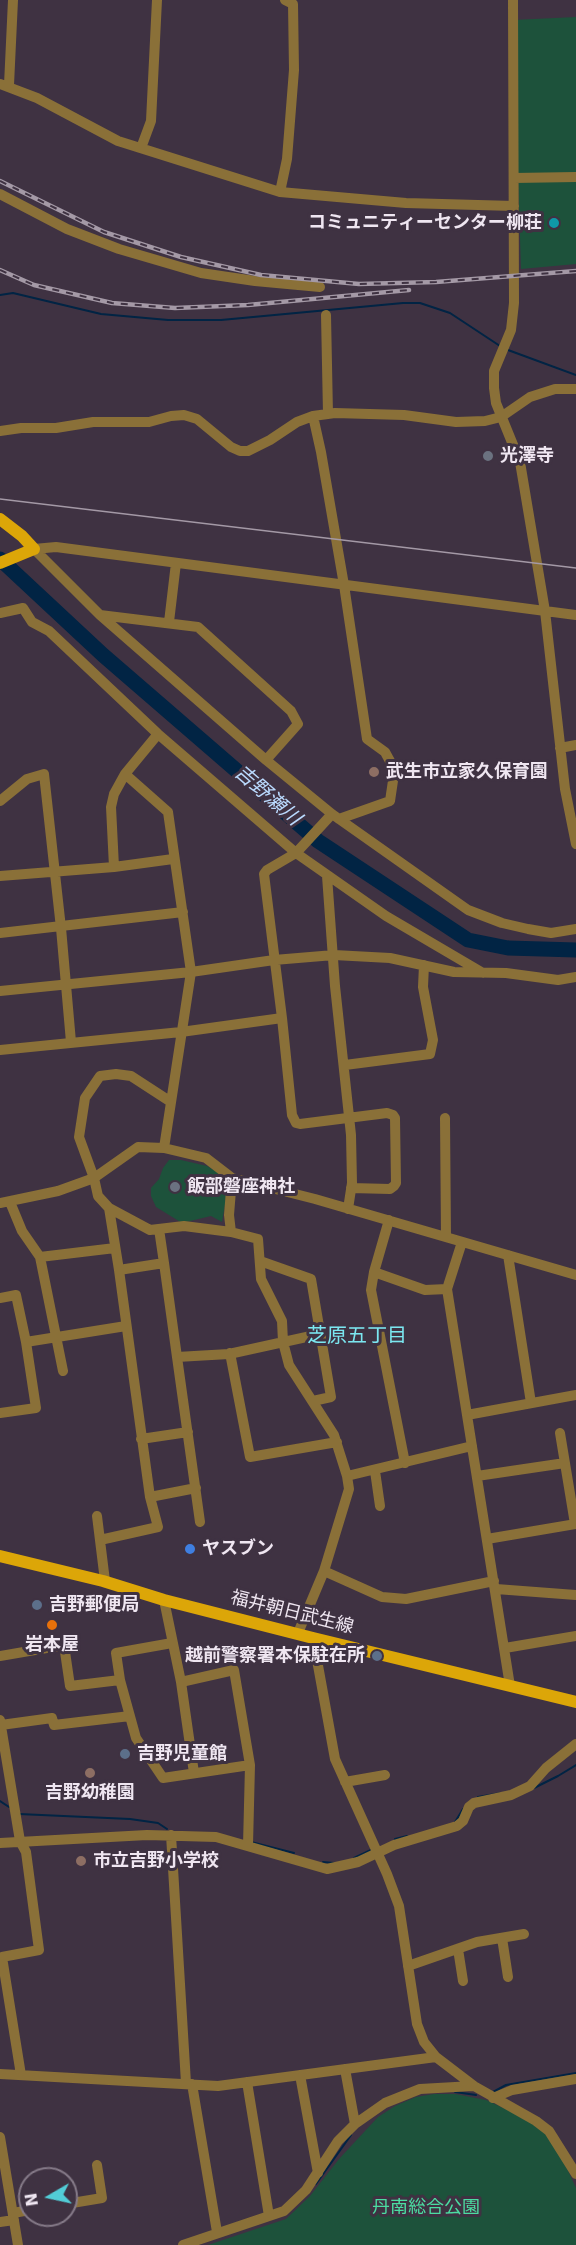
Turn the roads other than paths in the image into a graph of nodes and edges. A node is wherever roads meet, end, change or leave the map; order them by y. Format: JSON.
{"nodes":[{"id":1,"x":14,"y":0,"type":"edge"},
{"id":2,"x":158,"y":0,"type":"edge"},
{"id":3,"x":285,"y":0,"type":"edge"},
{"id":4,"x":513,"y":0,"type":"edge"},
{"id":5,"x":4,"y":85,"type":"edge"},
{"id":6,"x":141,"y":148,"type":"junction"},
{"id":7,"x":576,"y":177,"type":"edge"},
{"id":8,"x":514,"y":178,"type":"junction"},
{"id":9,"x":280,"y":192,"type":"junction"},
{"id":10,"x":0,"y":194,"type":"edge"},
{"id":11,"x":514,"y":206,"type":"junction"},
{"id":12,"x":320,"y":287,"type":"dead end"},
{"id":13,"x":326,"y":315,"type":"dead end"},
{"id":14,"x":576,"y":388,"type":"edge"},
{"id":15,"x":328,"y":414,"type":"junction"},
{"id":16,"x":313,"y":416,"type":"junction"},
{"id":17,"x":501,"y":417,"type":"junction"},
{"id":18,"x":0,"y":431,"type":"edge"},
{"id":19,"x":0,"y":519,"type":"edge"},
{"id":20,"x":28,"y":551,"type":"junction"},
{"id":21,"x":0,"y":563,"type":"edge"},
{"id":22,"x":176,"y":563,"type":"junction"},
{"id":23,"x":344,"y":585,"type":"junction"},
{"id":24,"x":545,"y":611,"type":"junction"},
{"id":25,"x":0,"y":612,"type":"edge"},
{"id":26,"x":100,"y":615,"type":"junction"},
{"id":27,"x":576,"y":615,"type":"edge"},
{"id":28,"x":169,"y":622,"type":"junction"},
{"id":29,"x":158,"y":734,"type":"junction"},
{"id":30,"x":576,"y":745,"type":"edge"},
{"id":31,"x":560,"y":748,"type":"junction"},
{"id":32,"x":266,"y":760,"type":"junction"},
{"id":33,"x":125,"y":774,"type":"junction"},
{"id":34,"x":0,"y":801,"type":"edge"},
{"id":35,"x":336,"y":817,"type":"junction"},
{"id":36,"x":576,"y":844,"type":"edge"},
{"id":37,"x":296,"y":853,"type":"junction"},
{"id":38,"x":173,"y":859,"type":"junction"},
{"id":39,"x":114,"y":867,"type":"junction"},
{"id":40,"x":54,"y":871,"type":"junction"},
{"id":41,"x":0,"y":876,"type":"edge"},
{"id":42,"x":327,"y":876,"type":"junction"},
{"id":43,"x":183,"y":912,"type":"junction"},
{"id":44,"x":61,"y":927,"type":"junction"},
{"id":45,"x":576,"y":929,"type":"edge"},
{"id":46,"x":0,"y":933,"type":"edge"},
{"id":47,"x":334,"y":955,"type":"junction"},
{"id":48,"x":274,"y":960,"type":"junction"},
{"id":49,"x":424,"y":965,"type":"junction"},
{"id":50,"x":190,"y":972,"type":"junction"},
{"id":51,"x":483,"y":973,"type":"junction"},
{"id":52,"x":576,"y":977,"type":"edge"},
{"id":53,"x":66,"y":985,"type":"junction"},
{"id":54,"x":0,"y":991,"type":"edge"},
{"id":55,"x":282,"y":1018,"type":"junction"},
{"id":56,"x":181,"y":1032,"type":"junction"},
{"id":57,"x":71,"y":1042,"type":"junction"},
{"id":58,"x":0,"y":1050,"type":"edge"},
{"id":59,"x":345,"y":1065,"type":"junction"},
{"id":60,"x":171,"y":1102,"type":"junction"},
{"id":61,"x":350,"y":1118,"type":"junction"},
{"id":62,"x":445,"y":1118,"type":"dead end"},
{"id":63,"x":164,"y":1148,"type":"junction"},
{"id":64,"x":94,"y":1178,"type":"junction"},
{"id":65,"x":232,"y":1179,"type":"junction"},
{"id":66,"x":351,"y":1188,"type":"junction"},
{"id":67,"x":5,"y":1202,"type":"edge"},
{"id":68,"x":109,"y":1208,"type":"junction"},
{"id":69,"x":348,"y":1209,"type":"junction"},
{"id":70,"x":388,"y":1220,"type":"junction"},
{"id":71,"x":159,"y":1229,"type":"junction"},
{"id":72,"x":231,"y":1232,"type":"junction"},
{"id":73,"x":446,"y":1237,"type":"junction"},
{"id":74,"x":462,"y":1242,"type":"junction"},
{"id":75,"x":115,"y":1248,"type":"junction"},
{"id":76,"x":508,"y":1255,"type":"junction"},
{"id":77,"x":40,"y":1257,"type":"junction"},
{"id":78,"x":260,"y":1261,"type":"junction"},
{"id":79,"x":164,"y":1263,"type":"junction"},
{"id":80,"x":118,"y":1270,"type":"junction"},
{"id":81,"x":374,"y":1272,"type":"junction"},
{"id":82,"x":576,"y":1275,"type":"edge"},
{"id":83,"x":447,"y":1289,"type":"junction"},
{"id":84,"x":0,"y":1298,"type":"edge"},
{"id":85,"x":126,"y":1326,"type":"junction"},
{"id":86,"x":320,"y":1334,"type":"junction"},
{"id":87,"x":57,"y":1337,"type":"junction"},
{"id":88,"x":26,"y":1342,"type":"junction"},
{"id":89,"x":283,"y":1342,"type":"junction"},
{"id":90,"x":230,"y":1353,"type":"junction"},
{"id":91,"x":177,"y":1356,"type":"junction"},
{"id":92,"x":63,"y":1371,"type":"dead end"},
{"id":93,"x":576,"y":1395,"type":"edge"},
{"id":94,"x":313,"y":1401,"type":"junction"},
{"id":95,"x":531,"y":1403,"type":"junction"},
{"id":96,"x":0,"y":1413,"type":"edge"},
{"id":97,"x":467,"y":1415,"type":"junction"},
{"id":98,"x":188,"y":1432,"type":"junction"},
{"id":99,"x":560,"y":1433,"type":"dead end"},
{"id":100,"x":141,"y":1439,"type":"junction"},
{"id":101,"x":337,"y":1442,"type":"junction"},
{"id":102,"x":472,"y":1446,"type":"junction"},
{"id":103,"x":405,"y":1463,"type":"junction"},
{"id":104,"x":565,"y":1463,"type":"junction"},
{"id":105,"x":375,"y":1471,"type":"junction"},
{"id":106,"x":347,"y":1476,"type":"junction"},
{"id":107,"x":477,"y":1476,"type":"junction"},
{"id":108,"x":196,"y":1488,"type":"junction"},
{"id":109,"x":150,"y":1497,"type":"junction"},
{"id":110,"x":380,"y":1506,"type":"dead end"},
{"id":111,"x":97,"y":1516,"type":"dead end"},
{"id":112,"x":200,"y":1522,"type":"dead end"},
{"id":113,"x":575,"y":1524,"type":"edge"},
{"id":114,"x":487,"y":1539,"type":"junction"},
{"id":115,"x":100,"y":1540,"type":"junction"},
{"id":116,"x":0,"y":1556,"type":"edge"},
{"id":117,"x":324,"y":1571,"type":"junction"},
{"id":118,"x":105,"y":1581,"type":"junction"},
{"id":119,"x":495,"y":1585,"type":"junction"},
{"id":120,"x":576,"y":1595,"type":"edge"},
{"id":121,"x":164,"y":1600,"type":"junction"},
{"id":122,"x":298,"y":1633,"type":"junction"},
{"id":123,"x":576,"y":1636,"type":"edge"},
{"id":124,"x":313,"y":1638,"type":"junction"},
{"id":125,"x":172,"y":1643,"type":"junction"},
{"id":126,"x":505,"y":1648,"type":"junction"},
{"id":127,"x":0,"y":1656,"type":"edge"},
{"id":128,"x":120,"y":1680,"type":"junction"},
{"id":129,"x":181,"y":1682,"type":"junction"},
{"id":130,"x":510,"y":1686,"type":"junction"},
{"id":131,"x":576,"y":1702,"type":"edge"},
{"id":132,"x":130,"y":1716,"type":"junction"},
{"id":133,"x":0,"y":1720,"type":"edge"},
{"id":134,"x":1,"y":1725,"type":"edge"},
{"id":135,"x":576,"y":1744,"type":"edge"},
{"id":136,"x":250,"y":1765,"type":"junction"},
{"id":137,"x":194,"y":1773,"type":"junction"},
{"id":138,"x":386,"y":1775,"type":"dead end"},
{"id":139,"x":345,"y":1782,"type":"junction"},
{"id":140,"x":171,"y":1835,"type":"junction"},
{"id":141,"x":20,"y":1841,"type":"junction"},
{"id":142,"x":0,"y":1843,"type":"edge"},
{"id":143,"x":248,"y":1845,"type":"junction"},
{"id":144,"x":376,"y":1852,"type":"junction"},
{"id":145,"x":524,"y":1934,"type":"dead end"},
{"id":146,"x":502,"y":1938,"type":"junction"},
{"id":147,"x":458,"y":1949,"type":"junction"},
{"id":148,"x":408,"y":1966,"type":"junction"},
{"id":149,"x":508,"y":1977,"type":"dead end"},
{"id":150,"x":463,"y":1981,"type":"dead end"},
{"id":151,"x":424,"y":2042,"type":"junction"},
{"id":152,"x":436,"y":2057,"type":"junction"},
{"id":153,"x":404,"y":2061,"type":"junction"},
{"id":154,"x":345,"y":2069,"type":"junction"},
{"id":155,"x":0,"y":2074,"type":"edge"},
{"id":156,"x":21,"y":2075,"type":"junction"},
{"id":157,"x":300,"y":2075,"type":"junction"},
{"id":158,"x":576,"y":2079,"type":"edge"},
{"id":159,"x":247,"y":2082,"type":"junction"},
{"id":160,"x":189,"y":2083,"type":"junction"},
{"id":161,"x":474,"y":2086,"type":"junction"},
{"id":162,"x":493,"y":2098,"type":"junction"},
{"id":163,"x":355,"y":2124,"type":"junction"},
{"id":164,"x":0,"y":2137,"type":"edge"},
{"id":165,"x":97,"y":2165,"type":"dead end"},
{"id":166,"x":318,"y":2173,"type":"junction"},
{"id":167,"x":576,"y":2174,"type":"edge"},
{"id":168,"x":78,"y":2202,"type":"edge"},
{"id":169,"x":18,"y":2215,"type":"edge"},
{"id":170,"x":269,"y":2216,"type":"junction"},
{"id":171,"x":14,"y":2217,"type":"junction"},
{"id":172,"x":0,"y":2223,"type":"edge"},
{"id":173,"x":217,"y":2232,"type":"junction"},
{"id":174,"x":18,"y":2245,"type":"edge"},
{"id":175,"x":183,"y":2245,"type":"edge"}],
"edges":[{"from":1,"to":5,"type":"street"},
{"from":2,"to":6,"type":"street"},
{"from":3,"to":9,"type":"street"},
{"from":4,"to":8,"type":"street"},
{"from":5,"to":6,"type":"street"},
{"from":6,"to":9,"type":"street"},
{"from":7,"to":8,"type":"street"},
{"from":8,"to":11,"type":"street"},
{"from":9,"to":11,"type":"street"},
{"from":10,"to":12,"type":"street"},
{"from":11,"to":17,"type":"street"},
{"from":13,"to":15,"type":"street"},
{"from":14,"to":17,"type":"street"},
{"from":15,"to":16,"type":"street"},
{"from":15,"to":17,"type":"street"},
{"from":16,"to":18,"type":"street"},
{"from":16,"to":23,"type":"street"},
{"from":17,"to":24,"type":"street"},
{"from":19,"to":20,"type":"main road"},
{"from":20,"to":21,"type":"main road"},
{"from":20,"to":22,"type":"street"},
{"from":20,"to":26,"type":"street"},
{"from":22,"to":23,"type":"street"},
{"from":22,"to":28,"type":"street"},
{"from":23,"to":24,"type":"street"},
{"from":23,"to":35,"type":"street"},
{"from":24,"to":27,"type":"street"},
{"from":24,"to":31,"type":"street"},
{"from":25,"to":29,"type":"street"},
{"from":26,"to":28,"type":"street"},
{"from":26,"to":32,"type":"street"},
{"from":28,"to":32,"type":"street"},
{"from":29,"to":33,"type":"street"},
{"from":29,"to":37,"type":"street"},
{"from":30,"to":31,"type":"street"},
{"from":31,"to":36,"type":"street"},
{"from":32,"to":35,"type":"street"},
{"from":33,"to":38,"type":"street"},
{"from":33,"to":39,"type":"street"},
{"from":34,"to":40,"type":"street"},
{"from":35,"to":37,"type":"street"},
{"from":35,"to":45,"type":"street"},
{"from":37,"to":42,"type":"street"},
{"from":37,"to":48,"type":"street"},
{"from":38,"to":39,"type":"street"},
{"from":38,"to":43,"type":"street"},
{"from":39,"to":40,"type":"street"},
{"from":40,"to":41,"type":"street"},
{"from":40,"to":44,"type":"street"},
{"from":42,"to":47,"type":"street"},
{"from":42,"to":51,"type":"street"},
{"from":43,"to":44,"type":"street"},
{"from":43,"to":50,"type":"street"},
{"from":44,"to":46,"type":"street"},
{"from":44,"to":53,"type":"street"},
{"from":47,"to":48,"type":"street"},
{"from":47,"to":49,"type":"street"},
{"from":47,"to":59,"type":"street"},
{"from":48,"to":50,"type":"street"},
{"from":48,"to":55,"type":"street"},
{"from":49,"to":51,"type":"street"},
{"from":49,"to":59,"type":"street"},
{"from":50,"to":53,"type":"street"},
{"from":50,"to":56,"type":"street"},
{"from":51,"to":52,"type":"street"},
{"from":53,"to":54,"type":"street"},
{"from":53,"to":57,"type":"street"},
{"from":55,"to":56,"type":"street"},
{"from":55,"to":61,"type":"street"},
{"from":56,"to":57,"type":"street"},
{"from":56,"to":60,"type":"street"},
{"from":57,"to":58,"type":"street"},
{"from":59,"to":61,"type":"street"},
{"from":60,"to":63,"type":"street"},
{"from":60,"to":64,"type":"street"},
{"from":61,"to":66,"type":"street"},
{"from":61,"to":66,"type":"street"},
{"from":62,"to":73,"type":"street"},
{"from":63,"to":64,"type":"street"},
{"from":63,"to":65,"type":"street"},
{"from":64,"to":67,"type":"street"},
{"from":64,"to":68,"type":"street"},
{"from":65,"to":69,"type":"street"},
{"from":65,"to":72,"type":"street"},
{"from":66,"to":69,"type":"street"},
{"from":67,"to":77,"type":"street"},
{"from":68,"to":71,"type":"street"},
{"from":68,"to":75,"type":"street"},
{"from":69,"to":70,"type":"street"},
{"from":70,"to":73,"type":"street"},
{"from":70,"to":81,"type":"street"},
{"from":71,"to":72,"type":"street"},
{"from":71,"to":79,"type":"street"},
{"from":72,"to":78,"type":"street"},
{"from":73,"to":74,"type":"street"},
{"from":74,"to":76,"type":"street"},
{"from":74,"to":83,"type":"street"},
{"from":75,"to":77,"type":"street"},
{"from":75,"to":80,"type":"street"},
{"from":76,"to":82,"type":"street"},
{"from":76,"to":95,"type":"street"},
{"from":77,"to":87,"type":"street"},
{"from":78,"to":86,"type":"street"},
{"from":78,"to":89,"type":"street"},
{"from":79,"to":80,"type":"street"},
{"from":79,"to":91,"type":"street"},
{"from":80,"to":85,"type":"street"},
{"from":81,"to":83,"type":"street"},
{"from":81,"to":103,"type":"street"},
{"from":83,"to":97,"type":"street"},
{"from":84,"to":88,"type":"street"},
{"from":85,"to":87,"type":"street"},
{"from":85,"to":100,"type":"street"},
{"from":86,"to":89,"type":"street"},
{"from":86,"to":94,"type":"street"},
{"from":87,"to":88,"type":"street"},
{"from":87,"to":92,"type":"street"},
{"from":88,"to":96,"type":"street"},
{"from":89,"to":90,"type":"street"},
{"from":89,"to":94,"type":"street"},
{"from":90,"to":91,"type":"street"},
{"from":90,"to":101,"type":"street"},
{"from":91,"to":98,"type":"street"},
{"from":93,"to":95,"type":"street"},
{"from":94,"to":101,"type":"street"},
{"from":95,"to":97,"type":"street"},
{"from":97,"to":102,"type":"street"},
{"from":98,"to":100,"type":"street"},
{"from":98,"to":108,"type":"street"},
{"from":99,"to":104,"type":"street"},
{"from":100,"to":109,"type":"street"},
{"from":101,"to":106,"type":"street"},
{"from":102,"to":103,"type":"street"},
{"from":102,"to":107,"type":"street"},
{"from":103,"to":105,"type":"street"},
{"from":104,"to":107,"type":"street"},
{"from":104,"to":113,"type":"street"},
{"from":105,"to":106,"type":"street"},
{"from":105,"to":110,"type":"street"},
{"from":106,"to":117,"type":"street"},
{"from":107,"to":114,"type":"street"},
{"from":108,"to":109,"type":"street"},
{"from":108,"to":112,"type":"street"},
{"from":109,"to":115,"type":"street"},
{"from":111,"to":115,"type":"street"},
{"from":113,"to":114,"type":"street"},
{"from":114,"to":119,"type":"street"},
{"from":115,"to":118,"type":"street"},
{"from":116,"to":118,"type":"main road","name":"福井朝日武生線"},
{"from":117,"to":119,"type":"street"},
{"from":117,"to":122,"type":"street"},
{"from":118,"to":121,"type":"main road","name":"福井朝日武生線"},
{"from":119,"to":120,"type":"street"},
{"from":119,"to":126,"type":"street"},
{"from":121,"to":122,"type":"main road","name":"福井朝日武生線"},
{"from":121,"to":125,"type":"street"},
{"from":122,"to":124,"type":"main road","name":"福井朝日武生線"},
{"from":123,"to":126,"type":"street"},
{"from":124,"to":130,"type":"main road","name":"福井朝日武生線"},
{"from":124,"to":139,"type":"street"},
{"from":125,"to":128,"type":"street"},
{"from":125,"to":129,"type":"street"},
{"from":126,"to":130,"type":"street"},
{"from":127,"to":128,"type":"street"},
{"from":128,"to":132,"type":"street"},
{"from":129,"to":136,"type":"street"},
{"from":129,"to":137,"type":"street"},
{"from":130,"to":131,"type":"main road","name":"福井朝日武生線"},
{"from":132,"to":134,"type":"street"},
{"from":132,"to":137,"type":"street"},
{"from":133,"to":134,"type":"street"},
{"from":134,"to":141,"type":"street"},
{"from":135,"to":144,"type":"street"},
{"from":136,"to":137,"type":"street"},
{"from":136,"to":143,"type":"street"},
{"from":138,"to":139,"type":"street"},
{"from":139,"to":144,"type":"street"},
{"from":140,"to":141,"type":"street"},
{"from":140,"to":143,"type":"street"},
{"from":140,"to":160,"type":"street"},
{"from":141,"to":142,"type":"street"},
{"from":141,"to":156,"type":"street"},
{"from":143,"to":144,"type":"street"},
{"from":144,"to":148,"type":"street"},
{"from":145,"to":146,"type":"street"},
{"from":146,"to":147,"type":"street"},
{"from":146,"to":149,"type":"street"},
{"from":147,"to":148,"type":"street"},
{"from":147,"to":150,"type":"street"},
{"from":148,"to":151,"type":"street"},
{"from":151,"to":152,"type":"street"},
{"from":151,"to":153,"type":"street"},
{"from":152,"to":153,"type":"street"},
{"from":152,"to":161,"type":"street"},
{"from":153,"to":154,"type":"street"},
{"from":154,"to":157,"type":"street"},
{"from":154,"to":163,"type":"street"},
{"from":155,"to":156,"type":"street"},
{"from":156,"to":160,"type":"street"},
{"from":157,"to":159,"type":"street"},
{"from":157,"to":166,"type":"street"},
{"from":158,"to":162,"type":"street"},
{"from":159,"to":160,"type":"street"},
{"from":159,"to":170,"type":"street"},
{"from":160,"to":173,"type":"street"},
{"from":161,"to":162,"type":"street"},
{"from":161,"to":163,"type":"street"},
{"from":162,"to":167,"type":"street"},
{"from":163,"to":166,"type":"street"},
{"from":164,"to":171,"type":"street"},
{"from":165,"to":168,"type":"street"},
{"from":166,"to":170,"type":"street"},
{"from":169,"to":171,"type":"street"},
{"from":170,"to":173,"type":"street"},
{"from":171,"to":172,"type":"street"},
{"from":171,"to":174,"type":"street"},
{"from":173,"to":175,"type":"street"}]}
